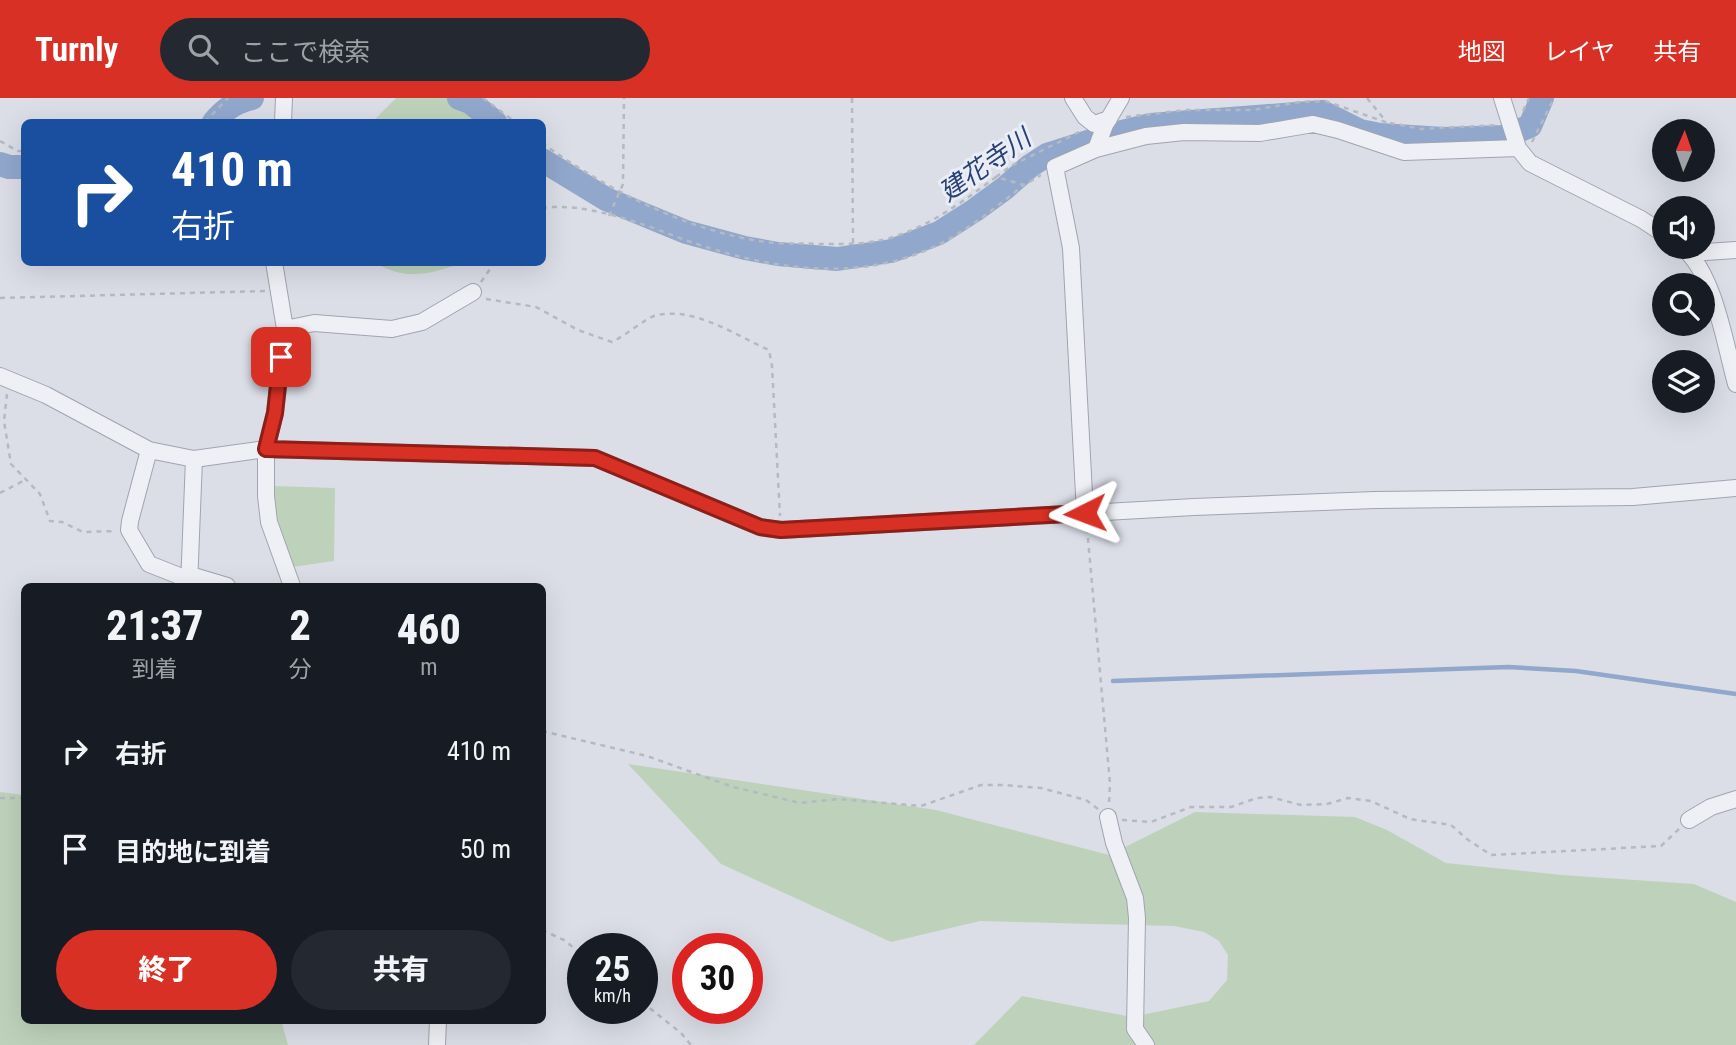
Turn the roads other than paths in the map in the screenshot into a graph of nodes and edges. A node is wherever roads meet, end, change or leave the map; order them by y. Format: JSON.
{"nodes":[{"id":1,"x":1073,"y":98,"type":"edge"},
{"id":2,"x":1121,"y":98,"type":"edge"},
{"id":3,"x":1502,"y":98,"type":"edge"},
{"id":4,"x":284,"y":99,"type":"edge"},
{"id":5,"x":283,"y":119,"type":"edge"},
{"id":6,"x":1103,"y":123,"type":"junction"},
{"id":7,"x":1097,"y":146,"type":"junction"},
{"id":8,"x":1517,"y":146,"type":"junction"},
{"id":9,"x":1652,"y":226,"type":"edge"},
{"id":10,"x":1715,"y":250,"type":"edge"},
{"id":11,"x":1736,"y":250,"type":"edge"},
{"id":12,"x":1696,"y":259,"type":"edge"},
{"id":13,"x":274,"y":266,"type":"edge"},
{"id":14,"x":473,"y":292,"type":"road end"},
{"id":15,"x":285,"y":329,"type":"junction"},
{"id":16,"x":5,"y":378,"type":"edge"},
{"id":17,"x":1736,"y":384,"type":"edge"},
{"id":18,"x":266,"y":449,"type":"junction"},
{"id":19,"x":149,"y":450,"type":"junction"},
{"id":20,"x":194,"y":459,"type":"junction"},
{"id":21,"x":1736,"y":488,"type":"edge"},
{"id":22,"x":1085,"y":513,"type":"junction"},
{"id":23,"x":190,"y":581,"type":"edge"},
{"id":24,"x":291,"y":583,"type":"edge"},
{"id":25,"x":1736,"y":799,"type":"edge"},
{"id":26,"x":1108,"y":817,"type":"road end"},
{"id":27,"x":1689,"y":820,"type":"road end"},
{"id":28,"x":438,"y":1024,"type":"edge"},
{"id":29,"x":437,"y":1045,"type":"edge"},
{"id":30,"x":1146,"y":1045,"type":"edge"}],
"edges":[{"from":1,"to":6,"type":"street"},
{"from":2,"to":6,"type":"street"},
{"from":3,"to":8,"type":"street"},
{"from":4,"to":5,"type":"street"},
{"from":6,"to":7,"type":"street"},
{"from":7,"to":8,"type":"street"},
{"from":7,"to":22,"type":"street"},
{"from":8,"to":9,"type":"street"},
{"from":10,"to":11,"type":"street"},
{"from":12,"to":17,"type":"street"},
{"from":13,"to":15,"type":"street"},
{"from":14,"to":15,"type":"street"},
{"from":15,"to":18,"type":"street"},
{"from":16,"to":19,"type":"street"},
{"from":18,"to":20,"type":"street"},
{"from":18,"to":22,"type":"street"},
{"from":18,"to":24,"type":"street"},
{"from":19,"to":20,"type":"street"},
{"from":19,"to":23,"type":"street"},
{"from":20,"to":23,"type":"street"},
{"from":21,"to":22,"type":"street"},
{"from":25,"to":27,"type":"street"},
{"from":26,"to":30,"type":"street"},
{"from":28,"to":29,"type":"street"}]}
